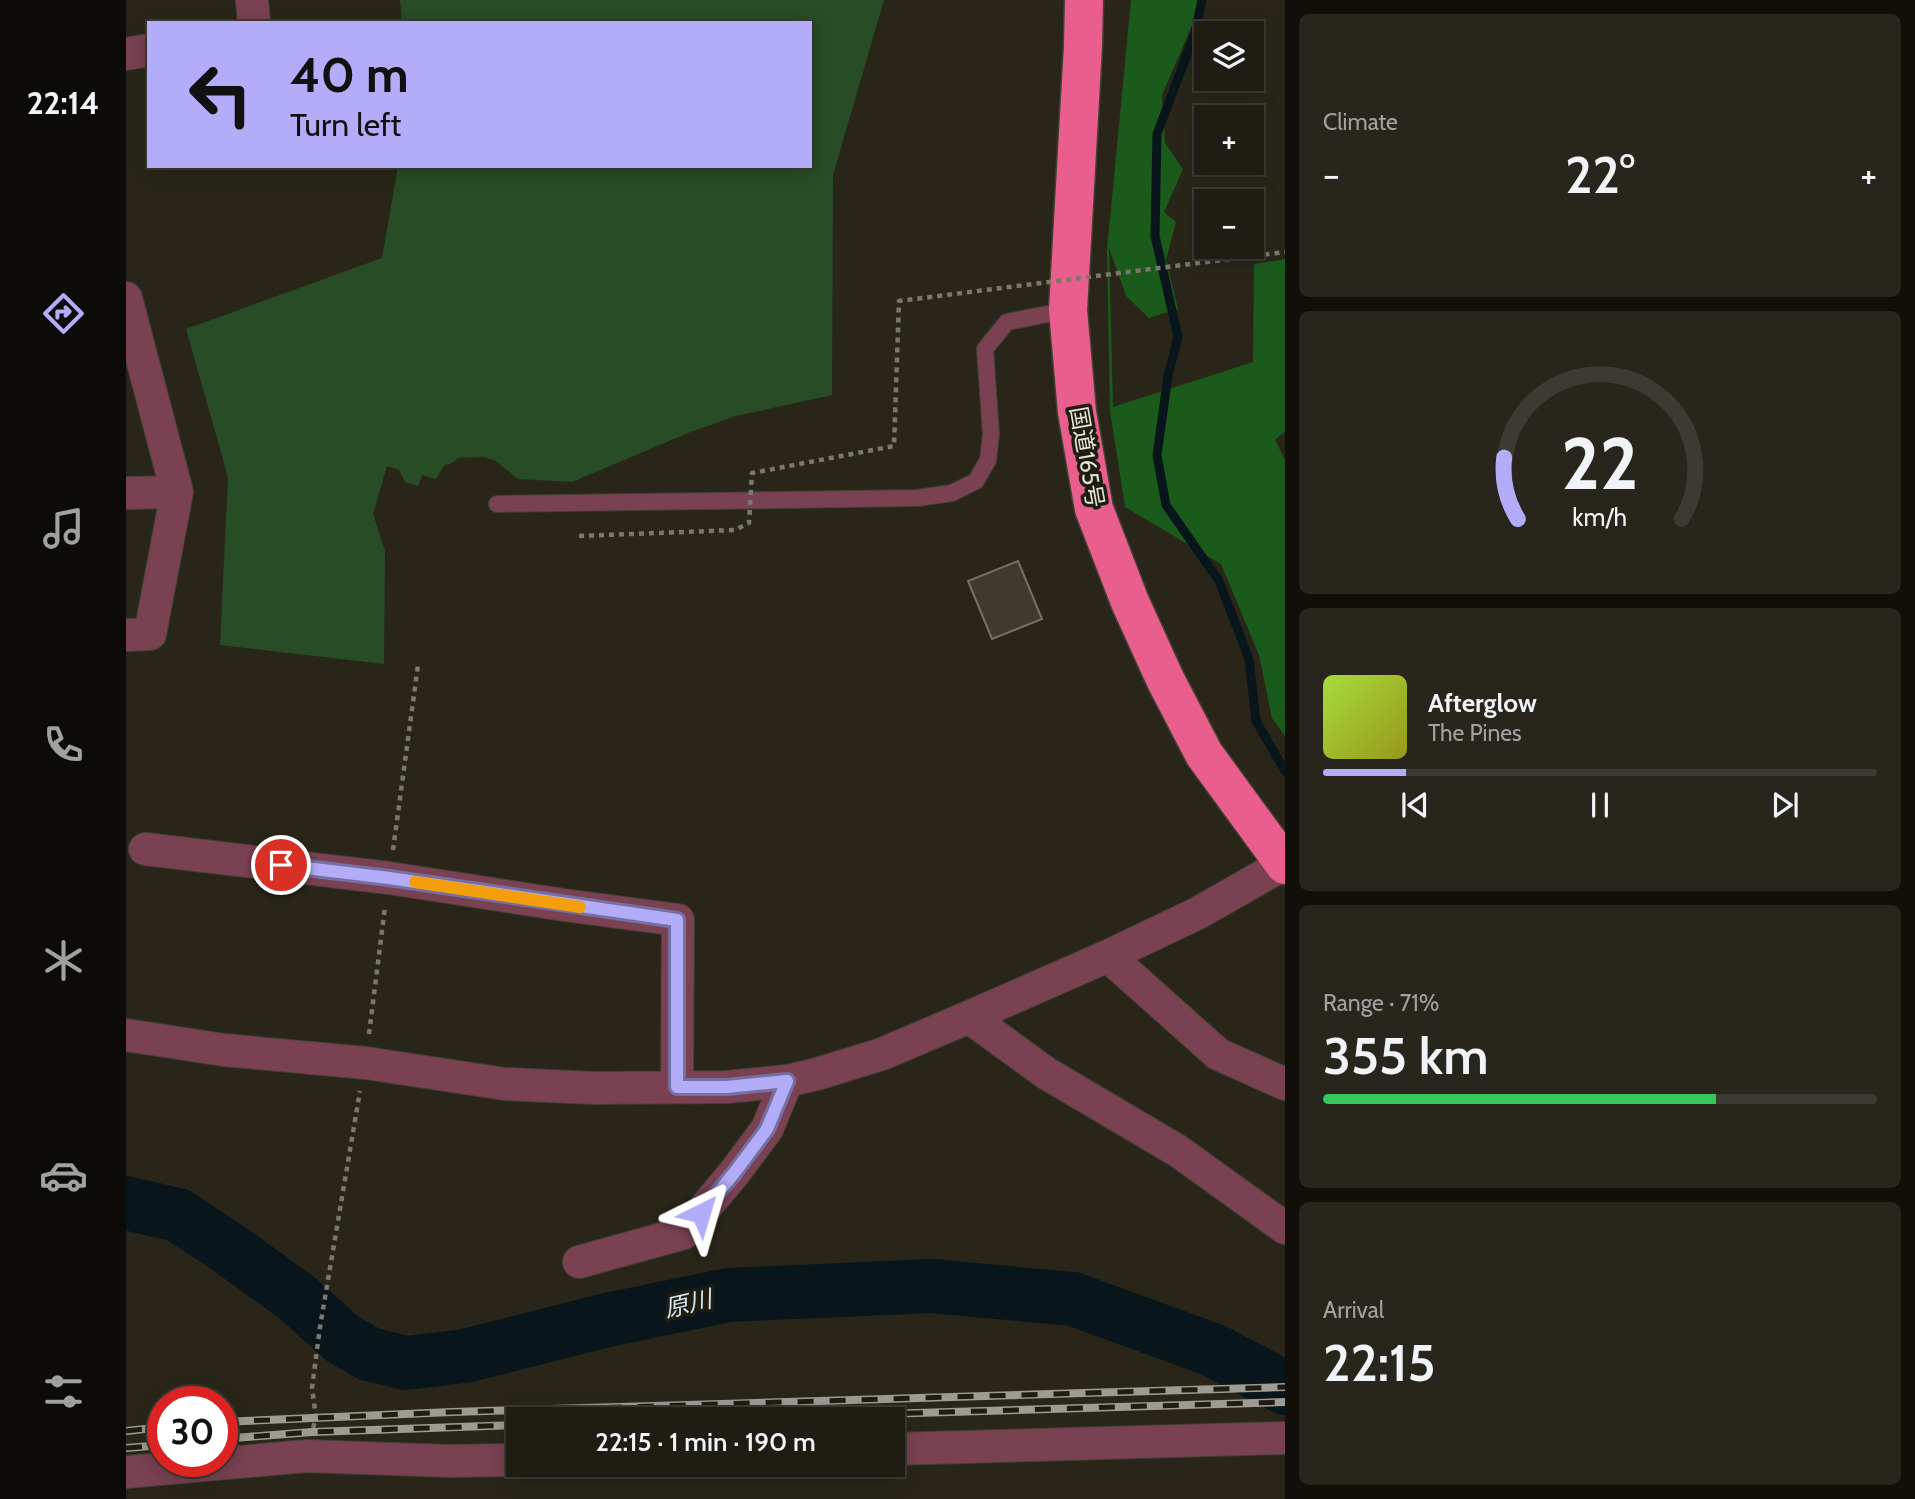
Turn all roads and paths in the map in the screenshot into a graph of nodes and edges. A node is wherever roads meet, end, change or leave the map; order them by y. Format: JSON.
{"nodes":[{"id":1,"x":252,"y":0,"type":"edge"},
{"id":2,"x":1084,"y":0,"type":"edge"},
{"id":3,"x":254,"y":21,"type":"edge"},
{"id":4,"x":147,"y":50,"type":"edge"},
{"id":5,"x":126,"y":54,"type":"edge"},
{"id":6,"x":1285,"y":253,"type":"edge"},
{"id":7,"x":126,"y":298,"type":"edge"},
{"id":8,"x":1068,"y":310,"type":"junction"},
{"id":9,"x":136,"y":378,"type":"edge"},
{"id":10,"x":177,"y":492,"type":"junction"},
{"id":11,"x":126,"y":493,"type":"edge"},
{"id":12,"x":497,"y":504,"type":"dead end"},
{"id":13,"x":579,"y":536,"type":"dead end"},
{"id":14,"x":126,"y":635,"type":"edge"},
{"id":15,"x":145,"y":849,"type":"dead end"},
{"id":16,"x":1285,"y":865,"type":"edge"},
{"id":17,"x":1108,"y":956,"type":"junction"},
{"id":18,"x":969,"y":1017,"type":"junction"},
{"id":19,"x":126,"y":1035,"type":"edge"},
{"id":20,"x":787,"y":1081,"type":"junction"},
{"id":21,"x":1285,"y":1084,"type":"edge"},
{"id":22,"x":677,"y":1087,"type":"junction"},
{"id":23,"x":359,"y":1096,"type":"dead end"},
{"id":24,"x":1285,"y":1228,"type":"edge"},
{"id":25,"x":579,"y":1262,"type":"dead end"},
{"id":26,"x":1285,"y":1438,"type":"edge"},
{"id":27,"x":905,"y":1450,"type":"edge"},
{"id":28,"x":307,"y":1456,"type":"junction"},
{"id":29,"x":506,"y":1460,"type":"edge"},
{"id":30,"x":126,"y":1472,"type":"edge"}],
"edges":[{"from":1,"to":3,"type":"street"},
{"from":2,"to":8,"type":"highway","name":"国道165号"},
{"from":4,"to":5,"type":"street"},
{"from":6,"to":13,"type":"path","bridge":true},
{"from":7,"to":9,"type":"street"},
{"from":8,"to":12,"type":"lane"},
{"from":8,"to":16,"type":"highway","name":"国道165号"},
{"from":9,"to":10,"type":"street"},
{"from":10,"to":11,"type":"street"},
{"from":10,"to":14,"type":"street"},
{"from":15,"to":22,"type":"street"},
{"from":16,"to":17,"type":"street"},
{"from":17,"to":18,"type":"street"},
{"from":17,"to":21,"type":"street"},
{"from":18,"to":20,"type":"street"},
{"from":18,"to":24,"type":"street"},
{"from":19,"to":22,"type":"street"},
{"from":20,"to":22,"type":"street"},
{"from":20,"to":25,"type":"street"},
{"from":23,"to":28,"type":"path"},
{"from":26,"to":27,"type":"street"},
{"from":28,"to":29,"type":"street"},
{"from":28,"to":30,"type":"street"}]}
